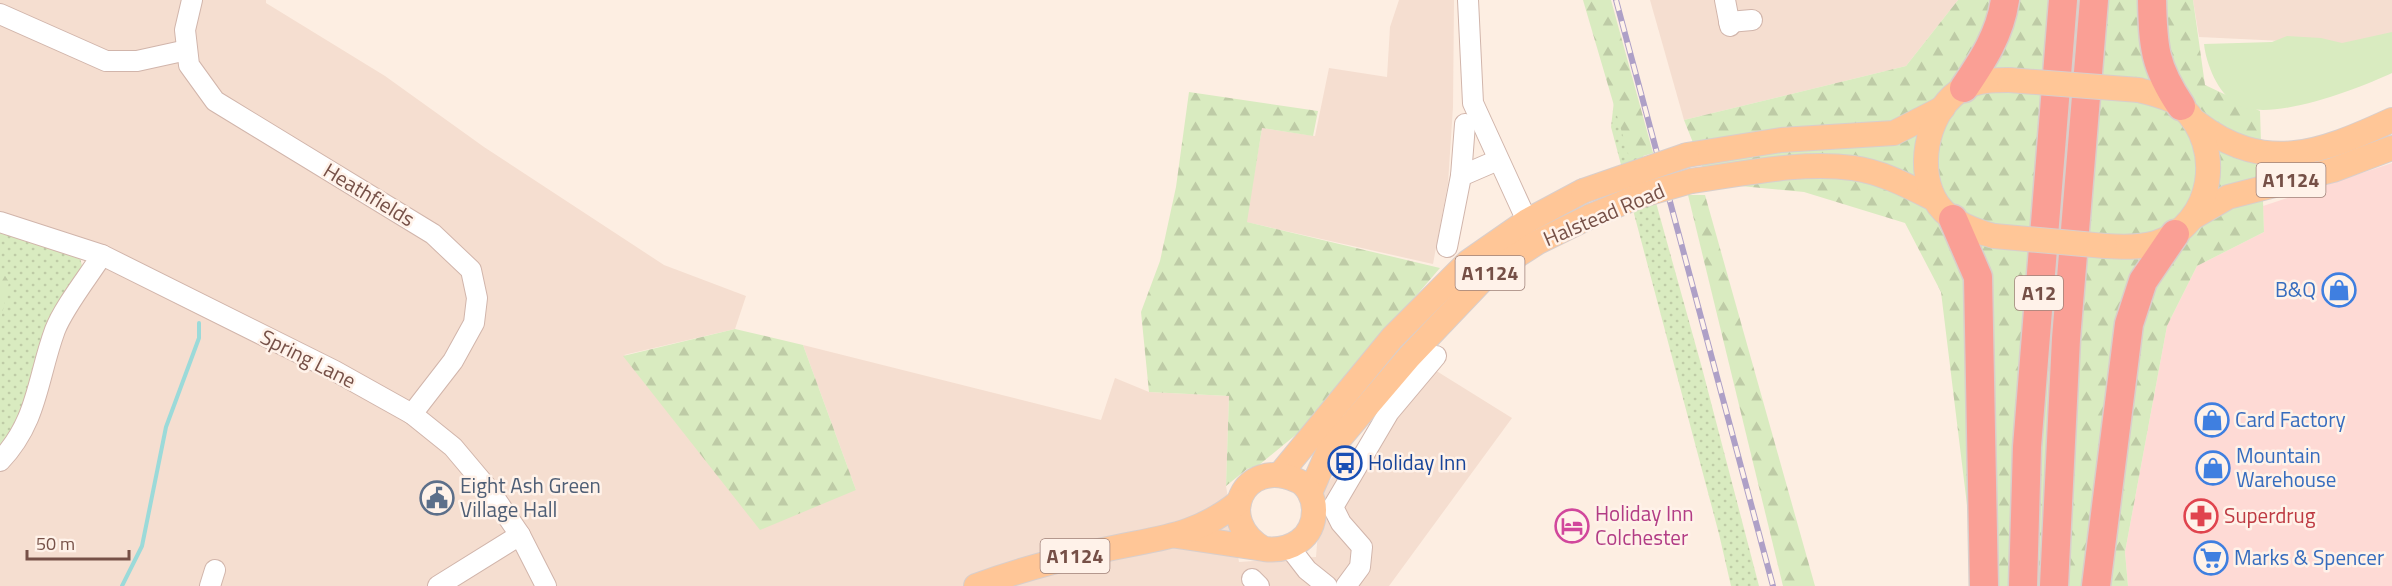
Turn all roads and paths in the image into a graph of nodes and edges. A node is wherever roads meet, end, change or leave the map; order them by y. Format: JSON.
{"nodes":[{"id":1,"x":192,"y":0,"type":"edge"},
{"id":2,"x":1468,"y":0,"type":"edge"},
{"id":3,"x":1725,"y":0,"type":"edge"},
{"id":4,"x":2005,"y":0,"type":"edge"},
{"id":5,"x":2063,"y":0,"type":"edge"},
{"id":6,"x":2094,"y":0,"type":"edge"},
{"id":7,"x":2152,"y":0,"type":"edge"},
{"id":8,"x":0,"y":14,"type":"edge"},
{"id":9,"x":1752,"y":20,"type":"dead end"},
{"id":10,"x":187,"y":50,"type":"junction"},
{"id":11,"x":1964,"y":88,"type":"junction"},
{"id":12,"x":1943,"y":108,"type":"junction"},
{"id":13,"x":2186,"y":112,"type":"junction"},
{"id":14,"x":2392,"y":120,"type":"edge"},
{"id":15,"x":1465,"y":124,"type":"dead end"},
{"id":16,"x":2392,"y":148,"type":"edge"},
{"id":17,"x":1497,"y":160,"type":"junction"},
{"id":18,"x":1461,"y":176,"type":"junction"},
{"id":19,"x":1944,"y":209,"type":"junction"},
{"id":20,"x":1527,"y":221,"type":"junction"},
{"id":21,"x":0,"y":222,"type":"edge"},
{"id":22,"x":2183,"y":226,"type":"junction"},
{"id":23,"x":1447,"y":247,"type":"dead end"},
{"id":24,"x":102,"y":255,"type":"junction"},
{"id":25,"x":1436,"y":356,"type":"dead end"},
{"id":26,"x":412,"y":414,"type":"junction"},
{"id":27,"x":0,"y":461,"type":"edge"},
{"id":28,"x":1281,"y":473,"type":"junction"},
{"id":29,"x":1310,"y":493,"type":"junction"},
{"id":30,"x":1239,"y":502,"type":"junction"},
{"id":31,"x":520,"y":535,"type":"junction"},
{"id":32,"x":1177,"y":536,"type":"junction"},
{"id":33,"x":1290,"y":548,"type":"junction"},
{"id":34,"x":1264,"y":549,"type":"junction"},
{"id":35,"x":1322,"y":585,"type":"edge"},
{"id":36,"x":438,"y":586,"type":"edge"},
{"id":37,"x":546,"y":586,"type":"edge"},
{"id":38,"x":976,"y":586,"type":"edge"},
{"id":39,"x":1346,"y":586,"type":"edge"},
{"id":40,"x":1984,"y":586,"type":"edge"},
{"id":41,"x":2023,"y":586,"type":"edge"},
{"id":42,"x":2054,"y":586,"type":"edge"},
{"id":43,"x":2096,"y":586,"type":"edge"}],
"edges":[{"from":1,"to":10,"type":"street","name":"Heathfields"},
{"from":2,"to":17,"type":"street","name":"Halstead Road"},
{"from":3,"to":9,"type":"street"},
{"from":4,"to":11,"type":"highway"},
{"from":5,"to":41,"type":"highway","number":"A12"},
{"from":6,"to":42,"type":"highway","number":"A12"},
{"from":7,"to":13,"type":"highway"},
{"from":8,"to":10,"type":"street"},
{"from":10,"to":26,"type":"street","name":"Heathfields"},
{"from":11,"to":12,"type":"main road"},
{"from":11,"to":13,"type":"main road","bridge":true},
{"from":12,"to":19,"type":"main road"},
{"from":12,"to":20,"type":"main road","name":"Halstead Road","number":"A1124","bridge":true},
{"from":13,"to":14,"type":"main road","number":"A1124"},
{"from":13,"to":22,"type":"main road"},
{"from":15,"to":18,"type":"street"},
{"from":16,"to":22,"type":"main road","number":"A1124"},
{"from":17,"to":18,"type":"street"},
{"from":17,"to":20,"type":"street","name":"Halstead Road"},
{"from":18,"to":23,"type":"street"},
{"from":19,"to":22,"type":"main road","name":"Halstead Road","bridge":true},
{"from":19,"to":29,"type":"main road","name":"Halstead Road","number":"A1124","bridge":true},
{"from":19,"to":40,"type":"highway"},
{"from":20,"to":28,"type":"main road","name":"Halstead Road","number":"A1124"},
{"from":21,"to":24,"type":"street","name":"Spring Lane"},
{"from":22,"to":43,"type":"highway"},
{"from":24,"to":26,"type":"street","name":"Spring Lane"},
{"from":24,"to":27,"type":"street"},
{"from":25,"to":39,"type":"street"},
{"from":26,"to":31,"type":"street","name":"Spring Lane"},
{"from":28,"to":29,"type":"main road"},
{"from":28,"to":30,"type":"main road"},
{"from":29,"to":33,"type":"main road"},
{"from":30,"to":32,"type":"main road","number":"A1124"},
{"from":30,"to":34,"type":"main road"},
{"from":31,"to":36,"type":"street"},
{"from":31,"to":37,"type":"street","name":"Spring Lane"},
{"from":32,"to":34,"type":"main road","number":"A1124"},
{"from":32,"to":38,"type":"main road","number":"A1124"},
{"from":33,"to":34,"type":"main road"},
{"from":33,"to":35,"type":"street"}]}
